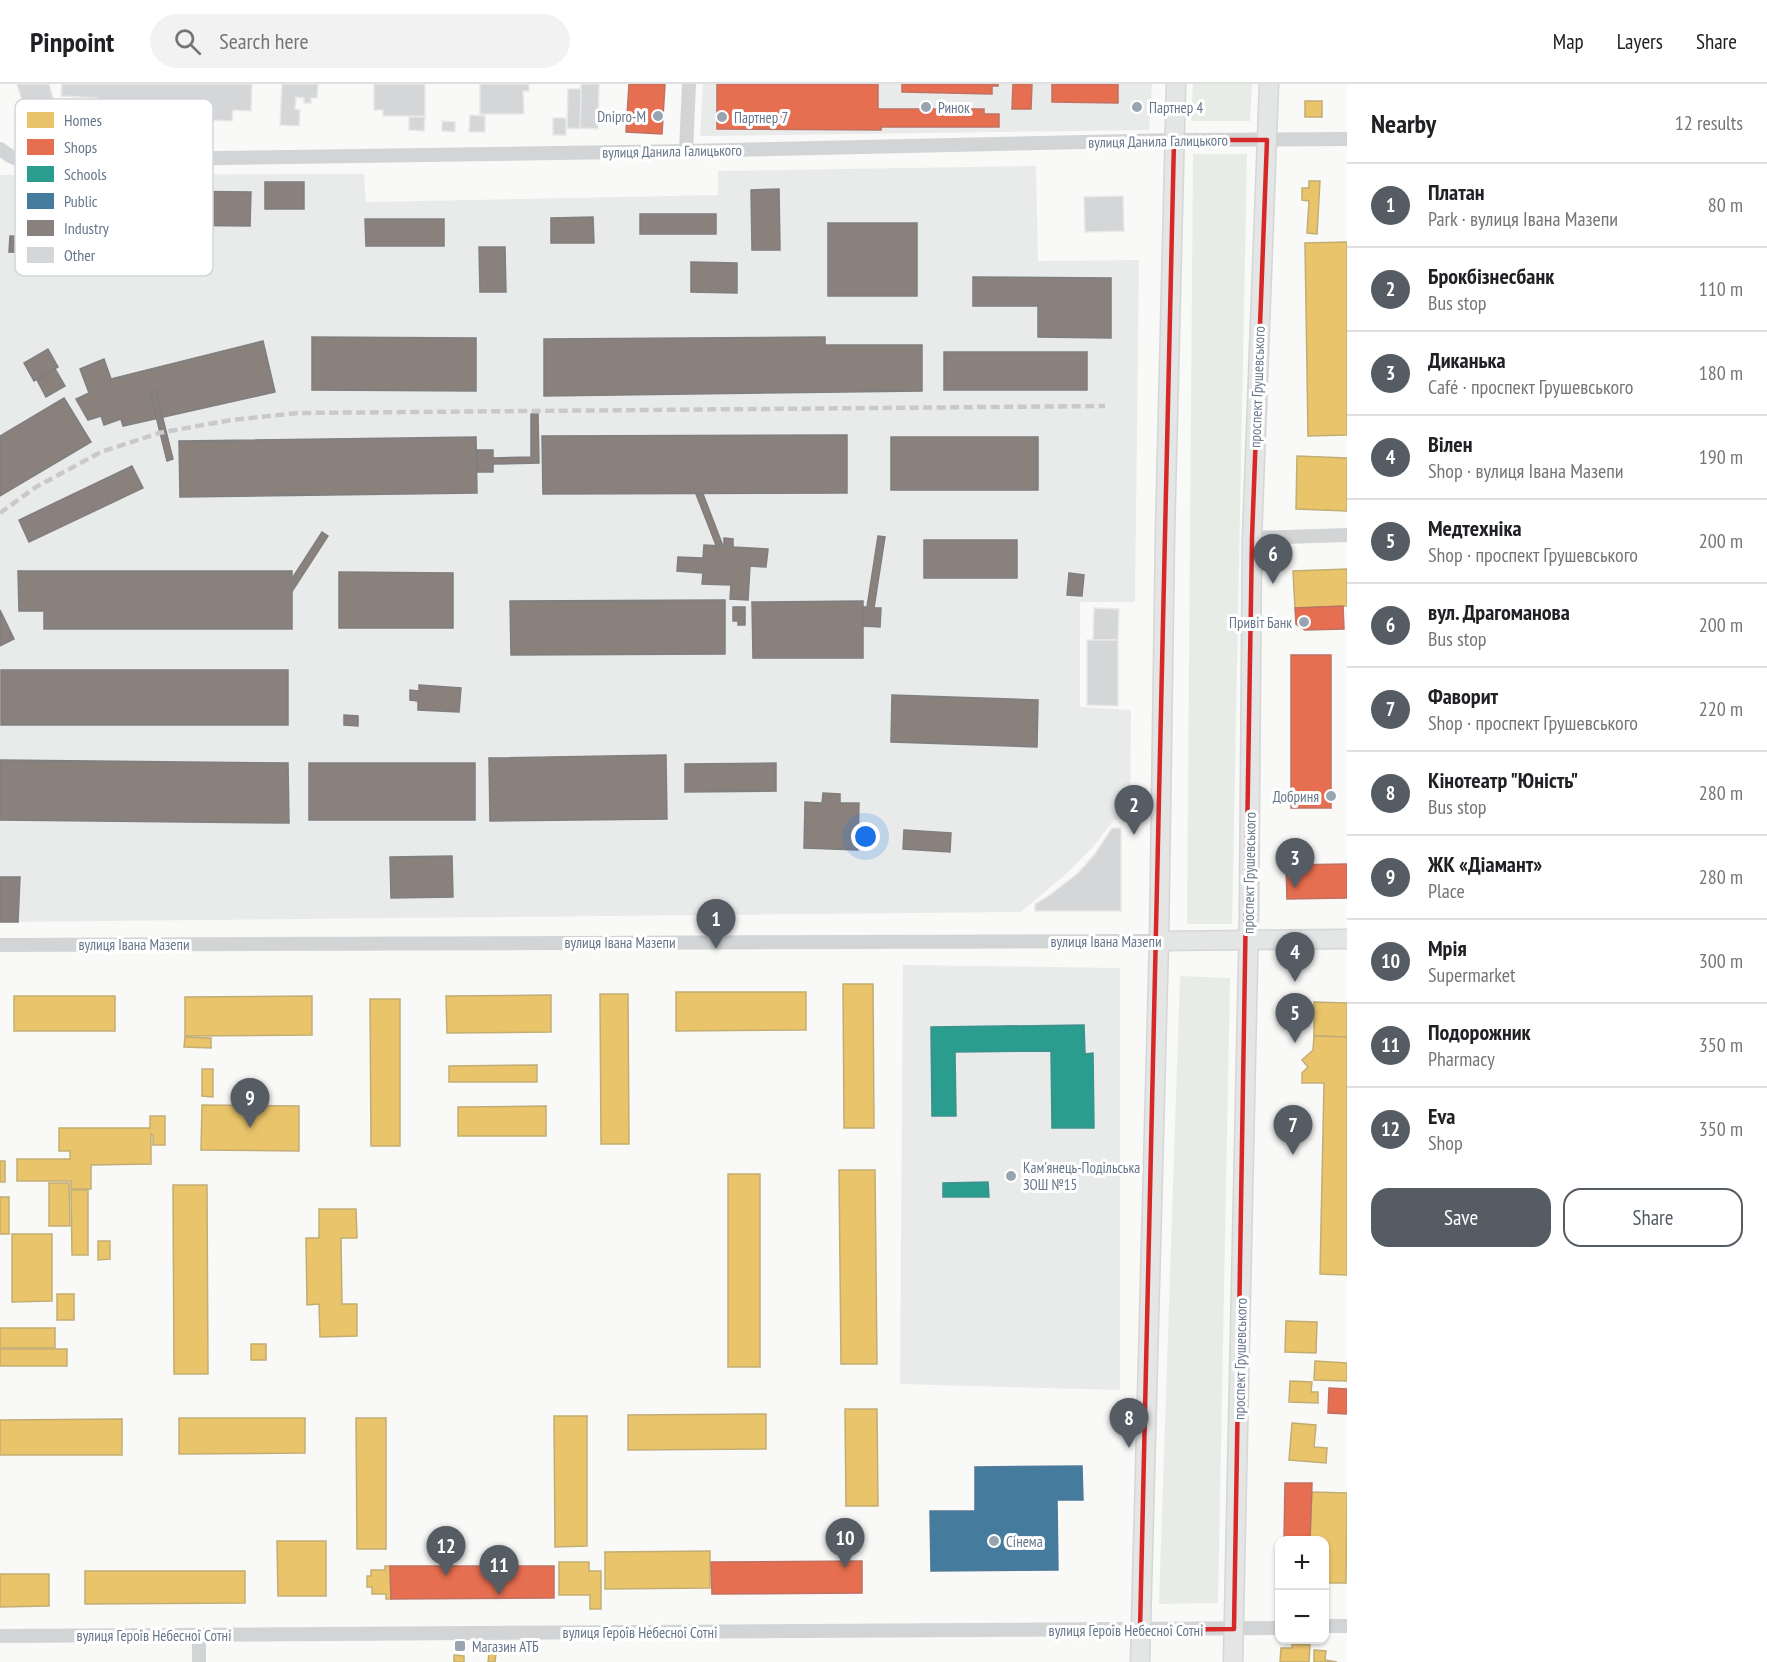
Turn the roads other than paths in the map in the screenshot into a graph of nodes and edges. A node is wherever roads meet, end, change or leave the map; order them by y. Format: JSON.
{"nodes":[{"id":1,"x":689,"y":84,"type":"edge"},
{"id":2,"x":1176,"y":84,"type":"edge"},
{"id":3,"x":1269,"y":84,"type":"edge"},
{"id":4,"x":1347,"y":139,"type":"edge"},
{"id":5,"x":1174,"y":140,"type":"junction"},
{"id":6,"x":1267,"y":140,"type":"junction"},
{"id":7,"x":0,"y":148,"type":"edge"},
{"id":8,"x":686,"y":151,"type":"junction"},
{"id":9,"x":15,"y":158,"type":"edge"},
{"id":10,"x":213,"y":158,"type":"edge"},
{"id":11,"x":1347,"y":535,"type":"edge"},
{"id":12,"x":1252,"y":538,"type":"junction"},
{"id":13,"x":1347,"y":939,"type":"edge"},
{"id":14,"x":1159,"y":941,"type":"junction"},
{"id":15,"x":1248,"y":941,"type":"junction"},
{"id":16,"x":0,"y":945,"type":"edge"},
{"id":17,"x":1329,"y":1626,"type":"edge"},
{"id":18,"x":1347,"y":1626,"type":"edge"},
{"id":19,"x":1275,"y":1628,"type":"edge"},
{"id":20,"x":1234,"y":1629,"type":"junction"},
{"id":21,"x":1140,"y":1630,"type":"junction"},
{"id":22,"x":199,"y":1635,"type":"junction"},
{"id":23,"x":0,"y":1636,"type":"edge"},
{"id":24,"x":200,"y":1662,"type":"edge"},
{"id":25,"x":1140,"y":1662,"type":"edge"},
{"id":26,"x":1233,"y":1662,"type":"edge"}],
"edges":[{"from":1,"to":8,"type":"street"},
{"from":2,"to":5,"type":"main road"},
{"from":3,"to":6,"type":"main road","name":"проспект Грушевського"},
{"from":4,"to":6,"type":"street","name":"вулиця Данила Галицького"},
{"from":5,"to":6,"type":"street","name":"вулиця Данила Галицького"},
{"from":5,"to":8,"type":"street","name":"вулиця Данила Галицького"},
{"from":5,"to":14,"type":"main road"},
{"from":6,"to":12,"type":"main road","name":"проспект Грушевського"},
{"from":7,"to":9,"type":"street","name":"вулиця Данила Галицького"},
{"from":8,"to":10,"type":"street","name":"вулиця Данила Галицького"},
{"from":11,"to":12,"type":"street"},
{"from":12,"to":15,"type":"main road","name":"проспект Грушевського"},
{"from":13,"to":15,"type":"main road","name":"вулиця Івана Мазепи"},
{"from":14,"to":15,"type":"main road","name":"вулиця Івана Мазепи"},
{"from":14,"to":16,"type":"street","name":"вулиця Івана Мазепи"},
{"from":14,"to":21,"type":"main road"},
{"from":15,"to":20,"type":"main road","name":"проспект Грушевського"},
{"from":17,"to":18,"type":"street"},
{"from":19,"to":20,"type":"street","name":"вулиця Героїв Небесної Сотні"},
{"from":20,"to":21,"type":"street","name":"вулиця Героїв Небесної Сотні"},
{"from":20,"to":26,"type":"main road","name":"проспект Грушевського"},
{"from":21,"to":22,"type":"street","name":"вулиця Героїв Небесної Сотні"},
{"from":21,"to":25,"type":"main road"},
{"from":22,"to":23,"type":"street","name":"вулиця Героїв Небесної Сотні"},
{"from":22,"to":24,"type":"street"}]}
